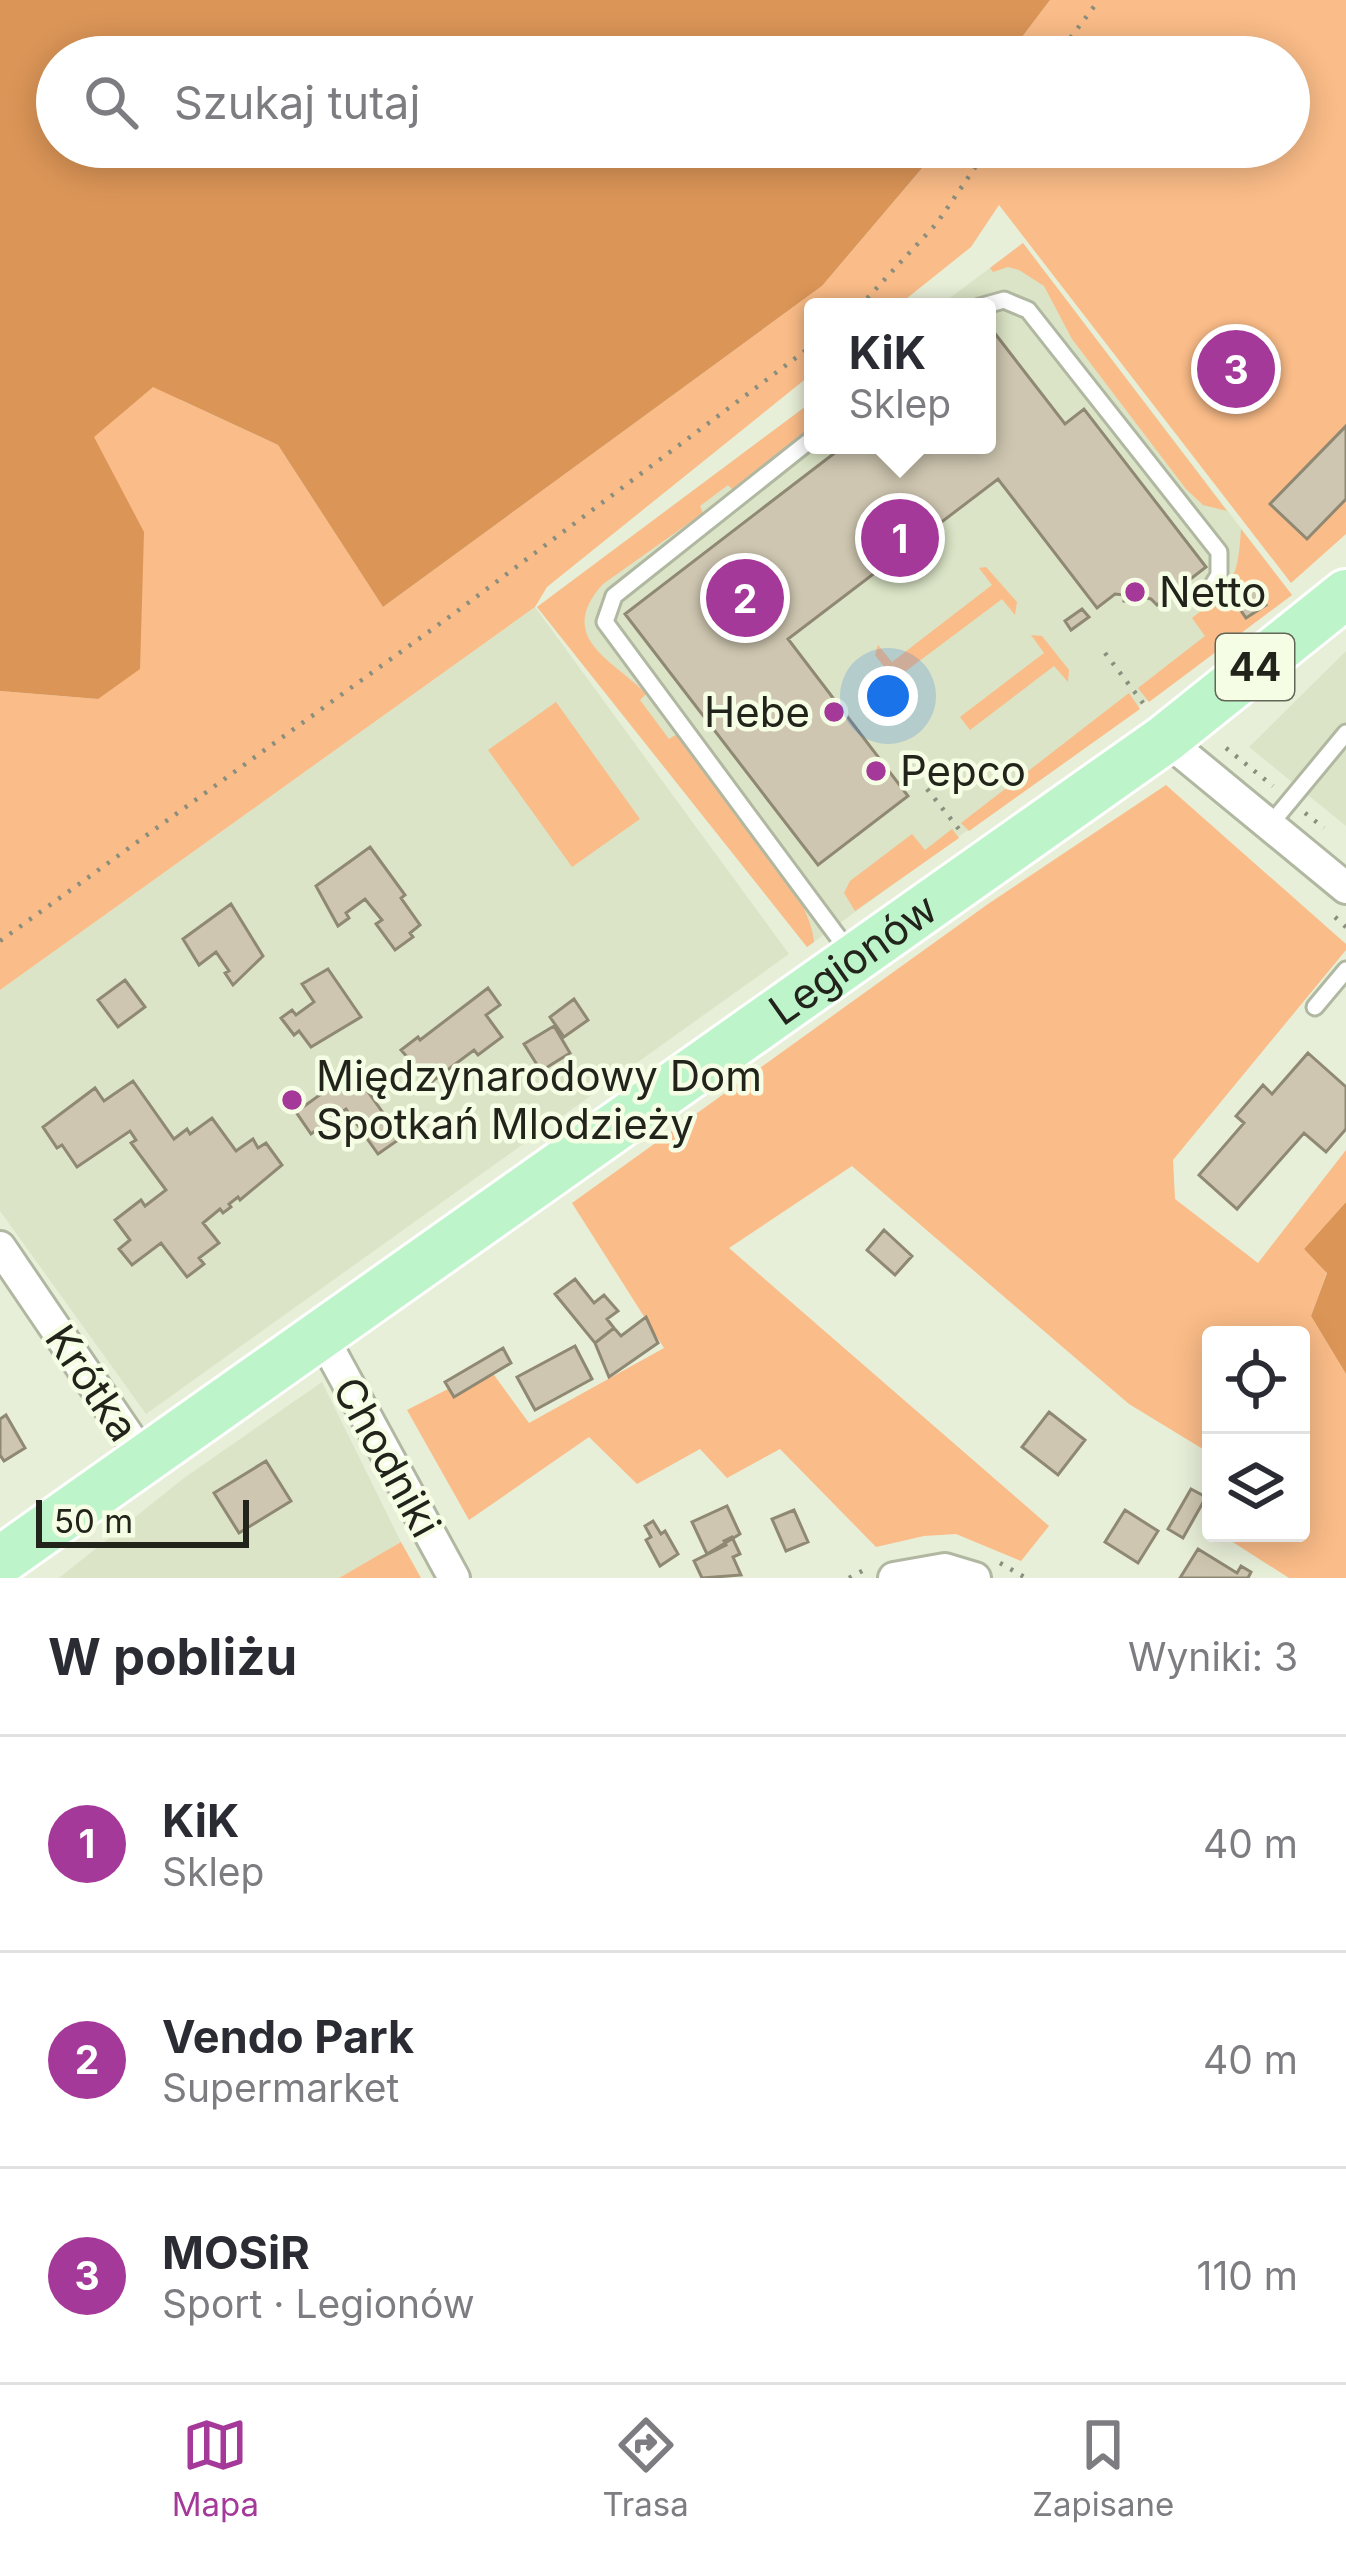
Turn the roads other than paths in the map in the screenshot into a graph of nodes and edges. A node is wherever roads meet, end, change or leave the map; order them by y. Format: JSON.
{"nodes":[{"id":1,"x":996,"y":302,"type":"edge"},
{"id":2,"x":804,"y":445,"type":"edge"},
{"id":3,"x":1211,"y":588,"type":"dead end"},
{"id":4,"x":1346,"y":594,"type":"edge"},
{"id":5,"x":1157,"y":725,"type":"junction"},
{"id":6,"x":1346,"y":733,"type":"edge"},
{"id":7,"x":1269,"y":826,"type":"junction"},
{"id":8,"x":1346,"y":888,"type":"edge"},
{"id":9,"x":854,"y":958,"type":"junction"},
{"id":10,"x":1346,"y":970,"type":"edge"},
{"id":11,"x":1316,"y":1007,"type":"dead end"},
{"id":12,"x":0,"y":1247,"type":"edge"},
{"id":13,"x":322,"y":1336,"type":"junction"},
{"id":14,"x":144,"y":1459,"type":"junction"},
{"id":15,"x":0,"y":1561,"type":"edge"},
{"id":16,"x":454,"y":1578,"type":"edge"},
{"id":17,"x":895,"y":1578,"type":"edge"},
{"id":18,"x":975,"y":1578,"type":"edge"}],
"edges":[{"from":1,"to":3,"type":"lane"},
{"from":2,"to":9,"type":"lane"},
{"from":4,"to":5,"type":"main road","name":"Legionów","number":"44"},
{"from":5,"to":7,"type":"street"},
{"from":5,"to":9,"type":"main road","name":"Legionów","number":"44"},
{"from":6,"to":7,"type":"lane"},
{"from":7,"to":8,"type":"street"},
{"from":9,"to":13,"type":"main road","name":"Legionów","number":"44"},
{"from":10,"to":11,"type":"lane"},
{"from":12,"to":14,"type":"street","name":"Krótka"},
{"from":13,"to":14,"type":"main road","name":"Legionów","number":"44"},
{"from":13,"to":16,"type":"street","name":"Chodniki"},
{"from":14,"to":15,"type":"main road","name":"Legionów","number":"44"},
{"from":17,"to":18,"type":"street"}]}
